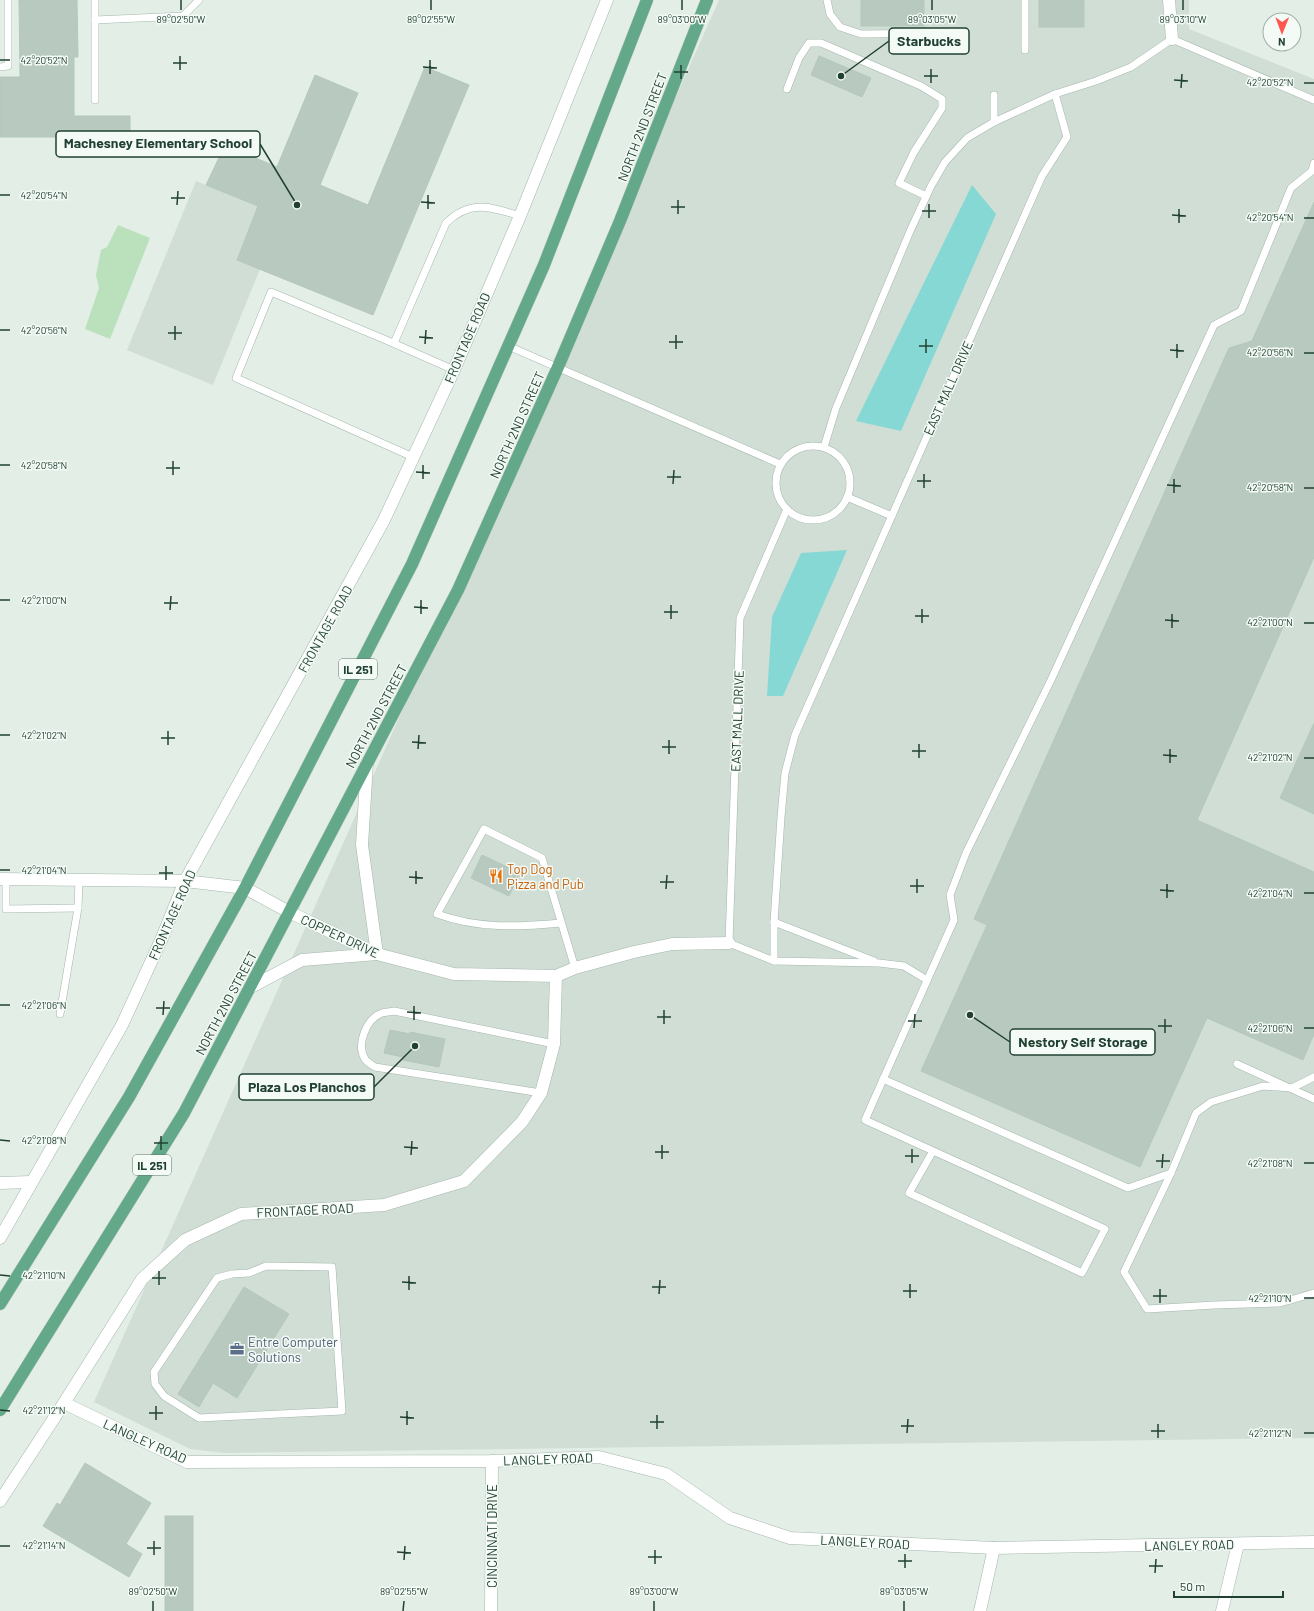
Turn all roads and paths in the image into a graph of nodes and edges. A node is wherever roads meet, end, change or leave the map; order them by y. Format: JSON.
{"nodes":[{"id":1,"x":8,"y":0,"type":"edge"},
{"id":2,"x":95,"y":0,"type":"edge"},
{"id":3,"x":199,"y":0,"type":"edge"},
{"id":4,"x":608,"y":0,"type":"edge"},
{"id":5,"x":647,"y":0,"type":"edge"},
{"id":6,"x":707,"y":0,"type":"edge"},
{"id":7,"x":827,"y":0,"type":"edge"},
{"id":8,"x":1025,"y":0,"type":"edge"},
{"id":9,"x":1169,"y":0,"type":"edge"},
{"id":10,"x":95,"y":20,"type":"junction"},
{"id":11,"x":962,"y":33,"type":"dead end"},
{"id":12,"x":1172,"y":39,"type":"junction"},
{"id":13,"x":1025,"y":50,"type":"dead end"},
{"id":14,"x":0,"y":67,"type":"edge"},
{"id":15,"x":787,"y":89,"type":"dead end"},
{"id":16,"x":1055,"y":94,"type":"junction"},
{"id":17,"x":994,"y":95,"type":"dead end"},
{"id":18,"x":95,"y":100,"type":"dead end"},
{"id":19,"x":1314,"y":100,"type":"edge"},
{"id":20,"x":994,"y":122,"type":"junction"},
{"id":21,"x":1314,"y":163,"type":"edge"},
{"id":22,"x":1313,"y":172,"type":"edge"},
{"id":23,"x":926,"y":196,"type":"junction"},
{"id":24,"x":520,"y":216,"type":"junction"},
{"id":25,"x":394,"y":344,"type":"junction"},
{"id":26,"x":508,"y":346,"type":"junction"},
{"id":27,"x":558,"y":368,"type":"junction"},
{"id":28,"x":454,"y":370,"type":"junction"},
{"id":29,"x":824,"y":447,"type":"junction"},
{"id":30,"x":413,"y":457,"type":"junction"},
{"id":31,"x":780,"y":464,"type":"junction"},
{"id":32,"x":848,"y":498,"type":"junction"},
{"id":33,"x":787,"y":509,"type":"junction"},
{"id":34,"x":892,"y":516,"type":"junction"},
{"id":35,"x":368,"y":763,"type":"junction"},
{"id":36,"x":3,"y":879,"type":"edge"},
{"id":37,"x":79,"y":880,"type":"junction"},
{"id":38,"x":186,"y":881,"type":"junction"},
{"id":39,"x":245,"y":888,"type":"junction"},
{"id":40,"x":78,"y":908,"type":"junction"},
{"id":41,"x":289,"y":912,"type":"junction"},
{"id":42,"x":774,"y":922,"type":"junction"},
{"id":43,"x":561,"y":923,"type":"junction"},
{"id":44,"x":729,"y":943,"type":"junction"},
{"id":45,"x":377,"y":954,"type":"junction"},
{"id":46,"x":774,"y":961,"type":"junction"},
{"id":47,"x":879,"y":963,"type":"junction"},
{"id":48,"x":574,"y":968,"type":"junction"},
{"id":49,"x":556,"y":976,"type":"junction"},
{"id":50,"x":927,"y":980,"type":"junction"},
{"id":51,"x":251,"y":987,"type":"junction"},
{"id":52,"x":60,"y":1014,"type":"dead end"},
{"id":53,"x":554,"y":1044,"type":"junction"},
{"id":54,"x":1237,"y":1064,"type":"dead end"},
{"id":55,"x":1314,"y":1078,"type":"edge"},
{"id":56,"x":883,"y":1079,"type":"junction"},
{"id":57,"x":1292,"y":1088,"type":"junction"},
{"id":58,"x":541,"y":1093,"type":"junction"},
{"id":59,"x":1314,"y":1099,"type":"edge"},
{"id":60,"x":933,"y":1150,"type":"junction"},
{"id":61,"x":1171,"y":1173,"type":"junction"},
{"id":62,"x":31,"y":1182,"type":"junction"},
{"id":63,"x":0,"y":1183,"type":"edge"},
{"id":64,"x":0,"y":1238,"type":"edge"},
{"id":65,"x":1314,"y":1293,"type":"edge"},
{"id":66,"x":0,"y":1304,"type":"edge"},
{"id":67,"x":64,"y":1404,"type":"junction"},
{"id":68,"x":0,"y":1410,"type":"edge"},
{"id":69,"x":242,"y":1416,"type":"joint"},
{"id":70,"x":492,"y":1461,"type":"junction"},
{"id":71,"x":0,"y":1501,"type":"edge"},
{"id":72,"x":1314,"y":1542,"type":"edge"},
{"id":73,"x":1238,"y":1544,"type":"junction"},
{"id":74,"x":994,"y":1548,"type":"junction"},
{"id":75,"x":491,"y":1611,"type":"edge"},
{"id":76,"x":980,"y":1611,"type":"edge"},
{"id":77,"x":1222,"y":1611,"type":"edge"}],
"edges":[{"from":1,"to":14,"type":"lane"},
{"from":2,"to":10,"type":"lane"},
{"from":3,"to":10,"type":"lane"},
{"from":4,"to":24,"type":"street","name":"FRONTAGE ROAD"},
{"from":5,"to":26,"type":"main road","number":"IL 251"},
{"from":6,"to":27,"type":"main road","name":"NORTH 2ND STREET","number":"IL 251"},
{"from":7,"to":11,"type":"lane"},
{"from":8,"to":13,"type":"lane"},
{"from":9,"to":12,"type":"street"},
{"from":10,"to":18,"type":"lane"},
{"from":12,"to":16,"type":"lane"},
{"from":12,"to":19,"type":"lane"},
{"from":15,"to":23,"type":"lane"},
{"from":16,"to":20,"type":"lane"},
{"from":16,"to":34,"type":"lane","name":"EAST MALL DRIVE"},
{"from":17,"to":20,"type":"lane"},
{"from":20,"to":23,"type":"lane"},
{"from":21,"to":22,"type":"lane"},
{"from":22,"to":50,"type":"lane"},
{"from":23,"to":29,"type":"lane"},
{"from":24,"to":25,"type":"lane"},
{"from":24,"to":28,"type":"street","name":"FRONTAGE ROAD"},
{"from":25,"to":28,"type":"lane"},
{"from":25,"to":30,"type":"lane"},
{"from":26,"to":27,"type":"lane"},
{"from":26,"to":39,"type":"main road","number":"IL 251"},
{"from":27,"to":31,"type":"lane"},
{"from":27,"to":35,"type":"main road","name":"NORTH 2ND STREET","number":"IL 251"},
{"from":28,"to":30,"type":"street","name":"FRONTAGE ROAD"},
{"from":29,"to":31,"type":"lane"},
{"from":29,"to":32,"type":"lane"},
{"from":30,"to":38,"type":"street","name":"FRONTAGE ROAD"},
{"from":31,"to":33,"type":"lane"},
{"from":32,"to":33,"type":"lane"},
{"from":32,"to":34,"type":"lane"},
{"from":33,"to":44,"type":"lane","name":"EAST MALL DRIVE"},
{"from":34,"to":42,"type":"lane","name":"EAST MALL DRIVE"},
{"from":35,"to":41,"type":"main road","name":"NORTH 2ND STREET","number":"IL 251"},
{"from":35,"to":45,"type":"street"},
{"from":36,"to":37,"type":"street","name":"COPPER DRIVE"},
{"from":36,"to":40,"type":"lane"},
{"from":37,"to":38,"type":"street","name":"COPPER DRIVE"},
{"from":37,"to":40,"type":"lane"},
{"from":38,"to":39,"type":"street","name":"COPPER DRIVE"},
{"from":38,"to":62,"type":"street","name":"FRONTAGE ROAD"},
{"from":39,"to":41,"type":"street","name":"COPPER DRIVE"},
{"from":39,"to":66,"type":"main road","number":"IL 251"},
{"from":40,"to":52,"type":"lane"},
{"from":41,"to":45,"type":"street","name":"COPPER DRIVE"},
{"from":41,"to":51,"type":"main road","name":"NORTH 2ND STREET","number":"IL 251"},
{"from":42,"to":46,"type":"lane","name":"EAST MALL DRIVE"},
{"from":42,"to":47,"type":"lane"},
{"from":43,"to":43,"type":"lane"},
{"from":43,"to":48,"type":"lane"},
{"from":44,"to":46,"type":"lane"},
{"from":44,"to":48,"type":"street","name":"COPPER DRIVE"},
{"from":45,"to":49,"type":"street","name":"COPPER DRIVE"},
{"from":45,"to":51,"type":"street"},
{"from":46,"to":47,"type":"lane"},
{"from":47,"to":50,"type":"lane"},
{"from":48,"to":49,"type":"street","name":"COPPER DRIVE"},
{"from":49,"to":53,"type":"street","name":"FRONTAGE ROAD"},
{"from":50,"to":56,"type":"lane"},
{"from":51,"to":68,"type":"main road","name":"NORTH 2ND STREET","number":"IL 251"},
{"from":53,"to":58,"type":"street","name":"FRONTAGE ROAD"},
{"from":53,"to":58,"type":"lane"},
{"from":54,"to":57,"type":"lane"},
{"from":55,"to":57,"type":"lane"},
{"from":56,"to":60,"type":"lane"},
{"from":56,"to":61,"type":"lane"},
{"from":57,"to":59,"type":"lane"},
{"from":57,"to":61,"type":"lane"},
{"from":58,"to":67,"type":"street","name":"FRONTAGE ROAD"},
{"from":60,"to":60,"type":"lane"},
{"from":61,"to":65,"type":"lane"},
{"from":62,"to":63,"type":"street"},
{"from":62,"to":64,"type":"street","name":"FRONTAGE ROAD"},
{"from":67,"to":70,"type":"street","name":"LANGLEY ROAD"},
{"from":67,"to":71,"type":"street","name":"FRONTAGE ROAD"},
{"from":69,"to":69,"type":"lane"},
{"from":70,"to":74,"type":"street","name":"LANGLEY ROAD"},
{"from":70,"to":75,"type":"street","name":"CINCINNATI DRIVE"},
{"from":72,"to":73,"type":"street","name":"LANGLEY ROAD"},
{"from":73,"to":74,"type":"street","name":"LANGLEY ROAD"},
{"from":73,"to":77,"type":"street"},
{"from":74,"to":76,"type":"street"}]}
